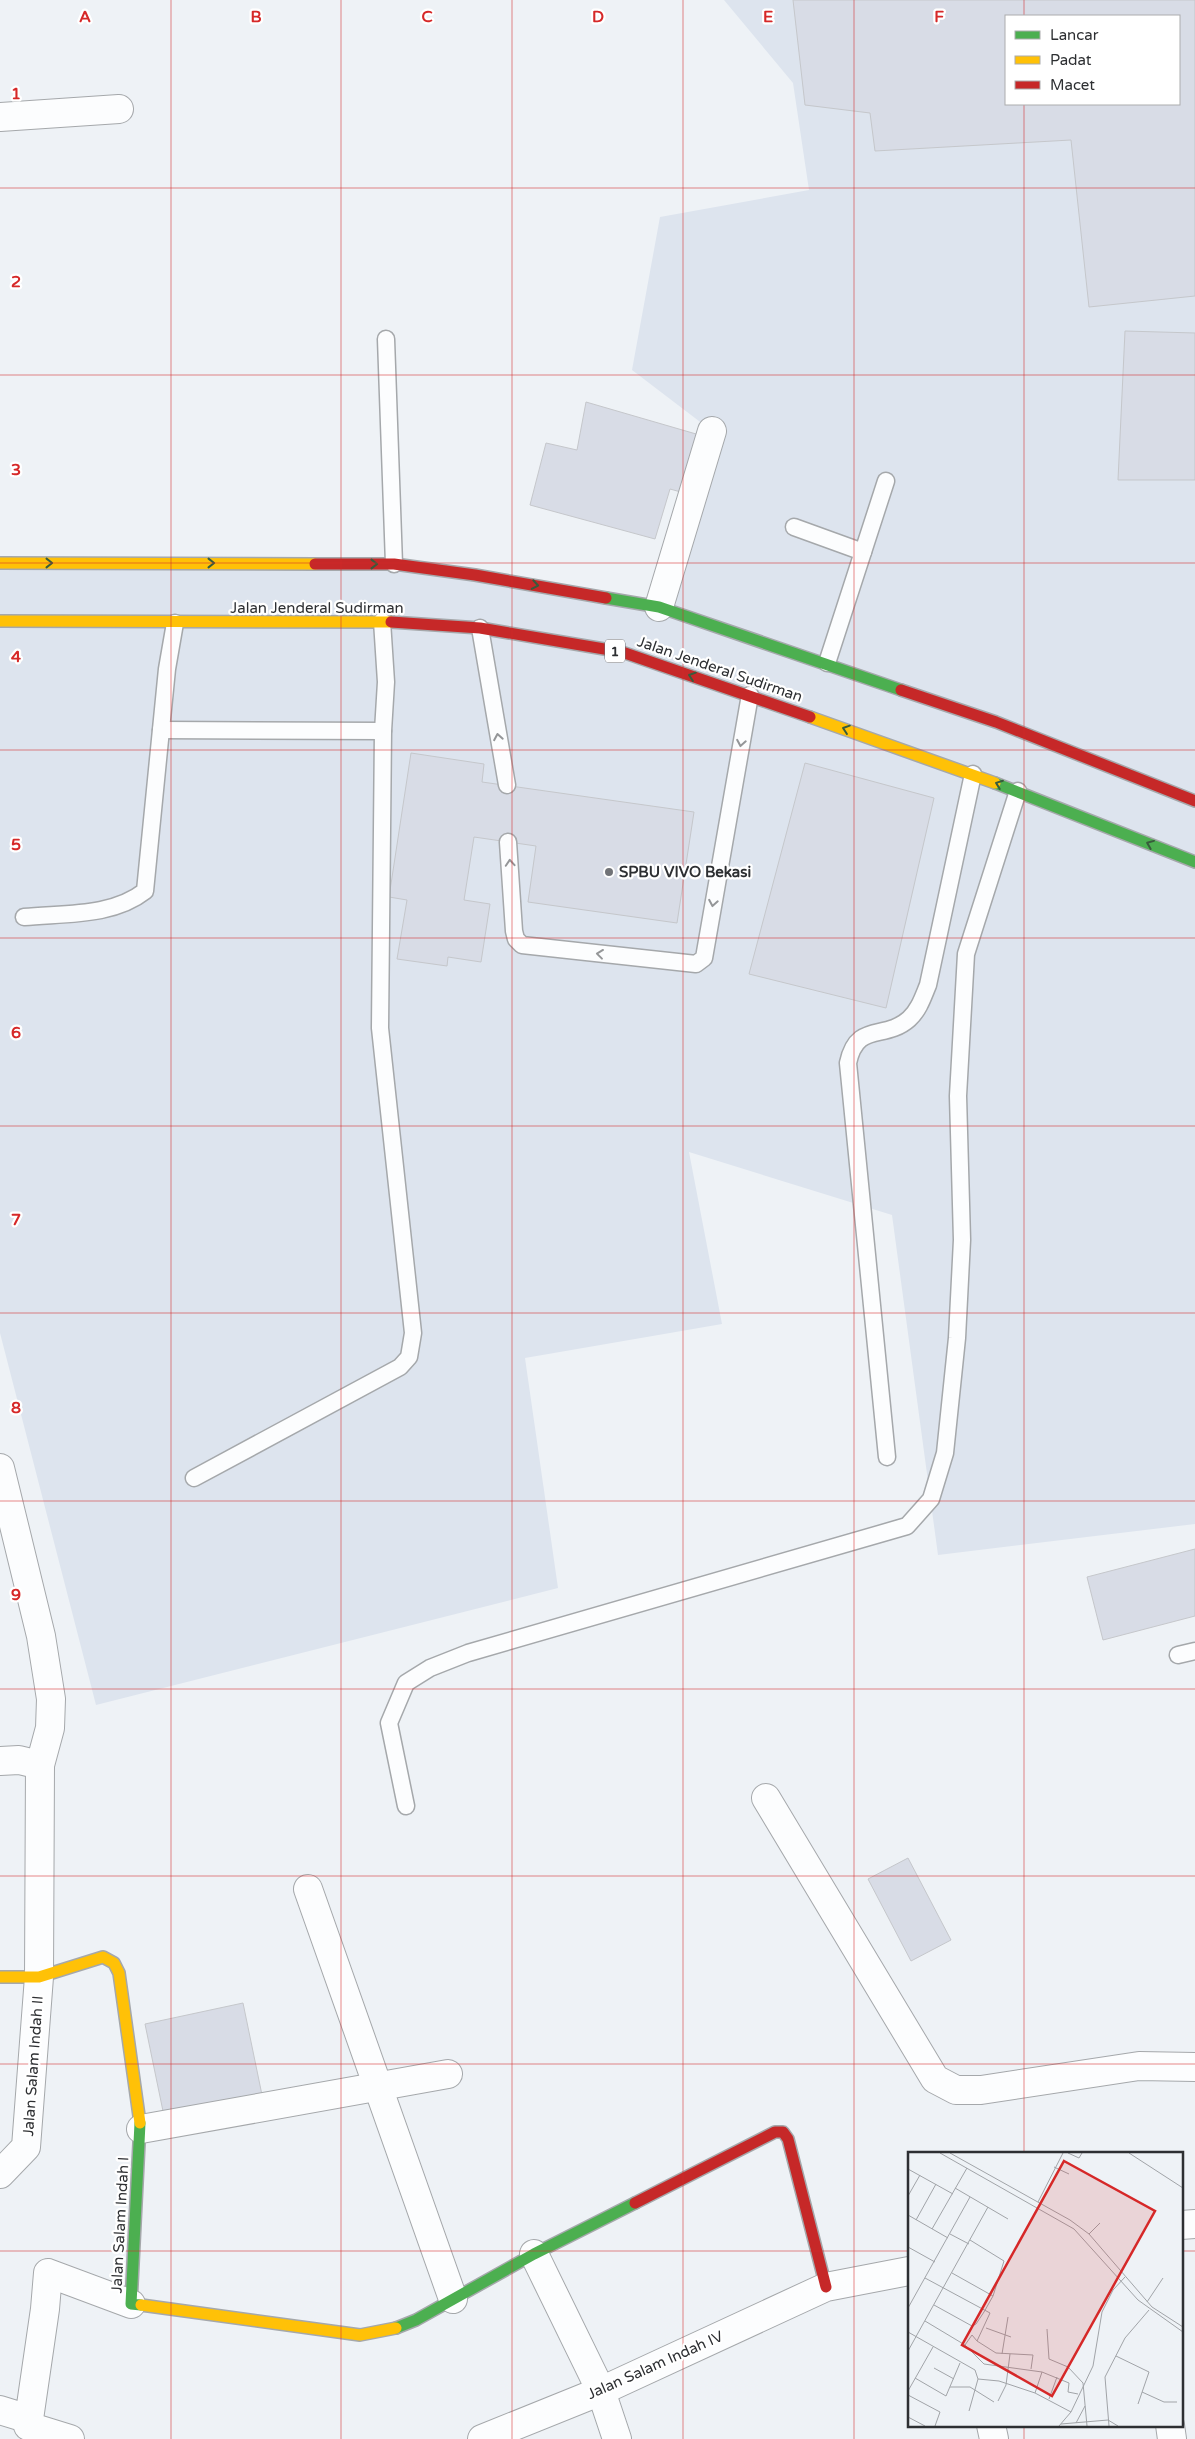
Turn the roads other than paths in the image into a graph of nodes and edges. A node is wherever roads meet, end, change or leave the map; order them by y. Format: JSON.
{"nodes":[{"id":1,"x":120,"y":109,"type":"dead end"},
{"id":2,"x":0,"y":117,"type":"edge"},
{"id":3,"x":386,"y":339,"type":"dead end"},
{"id":4,"x":712,"y":431,"type":"dead end"},
{"id":5,"x":886,"y":481,"type":"dead end"},
{"id":6,"x":794,"y":527,"type":"dead end"},
{"id":7,"x":863,"y":552,"type":"junction"},
{"id":8,"x":0,"y":563,"type":"edge"},
{"id":9,"x":394,"y":564,"type":"junction"},
{"id":10,"x":659,"y":607,"type":"junction"},
{"id":11,"x":382,"y":621,"type":"junction"},
{"id":12,"x":0,"y":622,"type":"edge"},
{"id":13,"x":176,"y":623,"type":"junction"},
{"id":14,"x":480,"y":628,"type":"junction"},
{"id":15,"x":827,"y":663,"type":"junction"},
{"id":16,"x":750,"y":695,"type":"junction"},
{"id":17,"x":161,"y":730,"type":"junction"},
{"id":18,"x":383,"y":731,"type":"junction"},
{"id":19,"x":973,"y":774,"type":"junction"},
{"id":20,"x":507,"y":786,"type":"dead end"},
{"id":21,"x":1018,"y":791,"type":"junction"},
{"id":22,"x":1195,"y":801,"type":"edge"},
{"id":23,"x":508,"y":842,"type":"dead end"},
{"id":24,"x":1195,"y":862,"type":"edge"},
{"id":25,"x":24,"y":916,"type":"dead end"},
{"id":26,"x":887,"y":1457,"type":"dead end"},
{"id":27,"x":0,"y":1468,"type":"edge"},
{"id":28,"x":194,"y":1478,"type":"dead end"},
{"id":29,"x":1195,"y":1650,"type":"edge"},
{"id":30,"x":1178,"y":1655,"type":"dead end"},
{"id":31,"x":0,"y":1761,"type":"edge"},
{"id":32,"x":40,"y":1765,"type":"junction"},
{"id":33,"x":766,"y":1798,"type":"dead end"},
{"id":34,"x":406,"y":1806,"type":"dead end"},
{"id":35,"x":308,"y":1889,"type":"dead end"},
{"id":36,"x":0,"y":1977,"type":"edge"},
{"id":37,"x":40,"y":1977,"type":"junction"},
{"id":38,"x":1195,"y":2067,"type":"edge"},
{"id":39,"x":448,"y":2074,"type":"dead end"},
{"id":40,"x":377,"y":2087,"type":"junction"},
{"id":41,"x":141,"y":2129,"type":"junction"},
{"id":42,"x":0,"y":2174,"type":"edge"},
{"id":43,"x":1195,"y":2224,"type":"edge"},
{"id":44,"x":1182,"y":2225,"type":"edge"},
{"id":45,"x":534,"y":2254,"type":"junction"},
{"id":46,"x":908,"y":2271,"type":"edge"},
{"id":47,"x":826,"y":2287,"type":"junction"},
{"id":48,"x":453,"y":2299,"type":"junction"},
{"id":49,"x":131,"y":2304,"type":"junction"},
{"id":50,"x":601,"y":2391,"type":"junction"},
{"id":51,"x":0,"y":2410,"type":"edge"},
{"id":52,"x":991,"y":2426,"type":"edge"},
{"id":53,"x":1170,"y":2426,"type":"edge"},
{"id":54,"x":28,"y":2428,"type":"edge"},
{"id":55,"x":70,"y":2439,"type":"edge"},
{"id":56,"x":482,"y":2439,"type":"edge"},
{"id":57,"x":617,"y":2439,"type":"edge"},
{"id":58,"x":994,"y":2439,"type":"edge"},
{"id":59,"x":1172,"y":2439,"type":"edge"}],
"edges":[{"from":1,"to":2,"type":"street"},
{"from":3,"to":9,"type":"lane"},
{"from":4,"to":10,"type":"street"},
{"from":5,"to":7,"type":"lane"},
{"from":6,"to":7,"type":"lane"},
{"from":7,"to":15,"type":"lane"},
{"from":8,"to":9,"type":"main road","one_way":true},
{"from":9,"to":10,"type":"main road","one_way":true},
{"from":10,"to":15,"type":"main road"},
{"from":11,"to":13,"type":"main road","name":"Jalan Jenderal Sudirman","number":"1"},
{"from":11,"to":14,"type":"main road","name":"Jalan Jenderal Sudirman","number":"1"},
{"from":11,"to":18,"type":"lane"},
{"from":12,"to":13,"type":"main road","name":"Jalan Jenderal Sudirman","number":"1"},
{"from":13,"to":17,"type":"lane"},
{"from":16,"to":14,"type":"main road","name":"Jalan Jenderal Sudirman","number":"1","one_way":true},
{"from":20,"to":14,"type":"lane","one_way":true},
{"from":15,"to":22,"type":"main road"},
{"from":19,"to":16,"type":"main road","name":"Jalan Jenderal Sudirman","number":"1","one_way":true},
{"from":16,"to":23,"type":"lane","one_way":true},
{"from":17,"to":18,"type":"lane"},
{"from":17,"to":25,"type":"lane"},
{"from":18,"to":28,"type":"lane"},
{"from":21,"to":19,"type":"main road","name":"Jalan Jenderal Sudirman","number":"1","one_way":true},
{"from":19,"to":26,"type":"lane"},
{"from":24,"to":21,"type":"main road","name":"Jalan Jenderal Sudirman","number":"1","one_way":true},
{"from":21,"to":34,"type":"lane"},
{"from":27,"to":32,"type":"street","name":"Jalan Salam Indah II"},
{"from":29,"to":30,"type":"lane"},
{"from":31,"to":32,"type":"street"},
{"from":32,"to":37,"type":"street","name":"Jalan Salam Indah II"},
{"from":33,"to":38,"type":"street"},
{"from":35,"to":40,"type":"street"},
{"from":36,"to":37,"type":"main road","name":"Jalan Salam Indah I"},
{"from":37,"to":41,"type":"main road","name":"Jalan Salam Indah I"},
{"from":37,"to":42,"type":"street","name":"Jalan Salam Indah II"},
{"from":39,"to":40,"type":"street"},
{"from":40,"to":41,"type":"street"},
{"from":40,"to":48,"type":"street"},
{"from":41,"to":49,"type":"main road","name":"Jalan Salam Indah I"},
{"from":43,"to":44,"type":"street"},
{"from":45,"to":47,"type":"main road","name":"Jalan Salam Indah I"},
{"from":45,"to":48,"type":"main road","name":"Jalan Salam Indah I"},
{"from":45,"to":50,"type":"street"},
{"from":46,"to":47,"type":"street","name":"Jalan Salam Indah IV"},
{"from":47,"to":50,"type":"street","name":"Jalan Salam Indah IV"},
{"from":48,"to":49,"type":"main road","name":"Jalan Salam Indah I"},
{"from":49,"to":54,"type":"street"},
{"from":50,"to":56,"type":"street","name":"Jalan Salam Indah IV"},
{"from":50,"to":57,"type":"street"},
{"from":51,"to":54,"type":"street"},
{"from":52,"to":58,"type":"street"},
{"from":53,"to":59,"type":"street"},
{"from":54,"to":55,"type":"street"}]}
